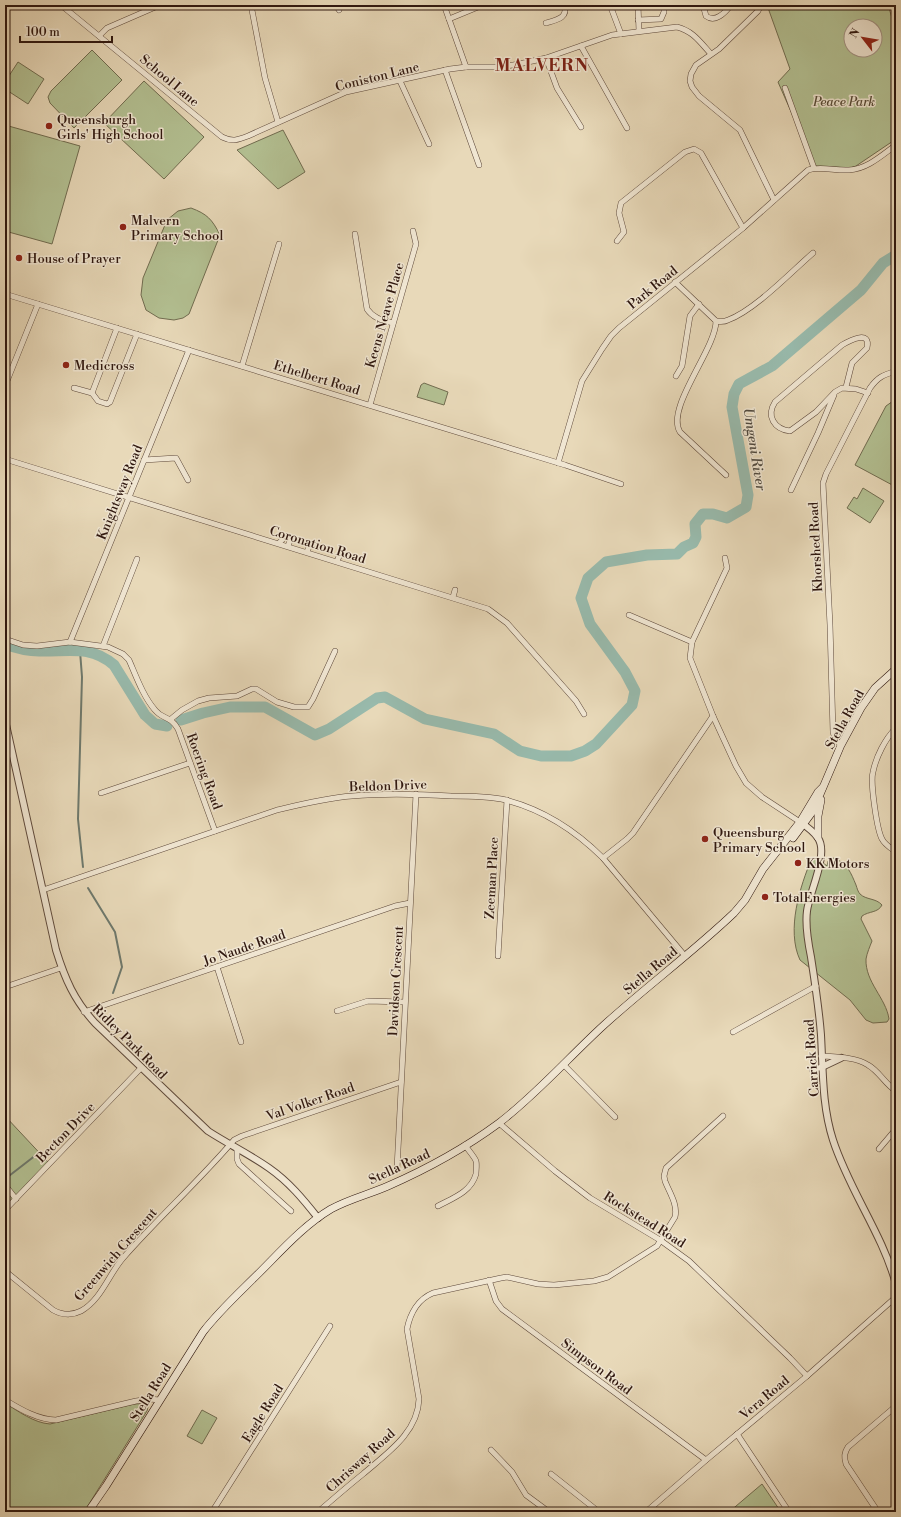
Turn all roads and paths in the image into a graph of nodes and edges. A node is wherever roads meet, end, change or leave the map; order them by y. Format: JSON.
{"nodes":[{"id":1,"x":61,"y":5,"type":"edge"},
{"id":2,"x":160,"y":5,"type":"edge"},
{"id":3,"x":251,"y":5,"type":"edge"},
{"id":4,"x":444,"y":5,"type":"edge"},
{"id":5,"x":483,"y":5,"type":"edge"},
{"id":6,"x":564,"y":5,"type":"edge"},
{"id":7,"x":610,"y":5,"type":"edge"},
{"id":8,"x":638,"y":5,"type":"edge"},
{"id":9,"x":664,"y":5,"type":"edge"},
{"id":10,"x":703,"y":5,"type":"edge"},
{"id":11,"x":731,"y":5,"type":"edge"},
{"id":12,"x":761,"y":5,"type":"edge"},
{"id":13,"x":449,"y":18,"type":"junction"},
{"id":14,"x":638,"y":20,"type":"junction"},
{"id":15,"x":546,"y":23,"type":"dead end"},
{"id":16,"x":639,"y":31,"type":"junction"},
{"id":17,"x":621,"y":34,"type":"junction"},
{"id":18,"x":99,"y":36,"type":"junction"},
{"id":19,"x":581,"y":46,"type":"junction"},
{"id":20,"x":711,"y":54,"type":"junction"},
{"id":21,"x":546,"y":58,"type":"junction"},
{"id":22,"x":466,"y":67,"type":"junction"},
{"id":23,"x":445,"y":70,"type":"junction"},
{"id":24,"x":400,"y":81,"type":"junction"},
{"id":25,"x":785,"y":88,"type":"dead end"},
{"id":26,"x":278,"y":122,"type":"junction"},
{"id":27,"x":581,"y":127,"type":"dead end"},
{"id":28,"x":626,"y":128,"type":"dead end"},
{"id":29,"x":229,"y":141,"type":"joint"},
{"id":30,"x":429,"y":144,"type":"dead end"},
{"id":31,"x":896,"y":145,"type":"edge"},
{"id":32,"x":479,"y":165,"type":"dead end"},
{"id":33,"x":814,"y":168,"type":"junction"},
{"id":34,"x":774,"y":200,"type":"junction"},
{"id":35,"x":742,"y":228,"type":"junction"},
{"id":36,"x":413,"y":231,"type":"dead end"},
{"id":37,"x":355,"y":234,"type":"dead end"},
{"id":38,"x":617,"y":241,"type":"dead end"},
{"id":39,"x":279,"y":244,"type":"dead end"},
{"id":40,"x":813,"y":253,"type":"dead end"},
{"id":41,"x":675,"y":282,"type":"junction"},
{"id":42,"x":5,"y":294,"type":"edge"},
{"id":43,"x":38,"y":304,"type":"junction"},
{"id":44,"x":699,"y":304,"type":"junction"},
{"id":45,"x":716,"y":321,"type":"junction"},
{"id":46,"x":393,"y":323,"type":"junction"},
{"id":47,"x":117,"y":328,"type":"junction"},
{"id":48,"x":137,"y":334,"type":"junction"},
{"id":49,"x":189,"y":350,"type":"junction"},
{"id":50,"x":242,"y":366,"type":"junction"},
{"id":51,"x":896,"y":371,"type":"edge"},
{"id":52,"x":676,"y":376,"type":"dead end"},
{"id":53,"x":5,"y":386,"type":"edge"},
{"id":54,"x":846,"y":387,"type":"junction"},
{"id":55,"x":74,"y":388,"type":"dead end"},
{"id":56,"x":835,"y":392,"type":"junction"},
{"id":57,"x":92,"y":393,"type":"junction"},
{"id":58,"x":868,"y":393,"type":"junction"},
{"id":59,"x":370,"y":405,"type":"junction"},
{"id":60,"x":5,"y":459,"type":"edge"},
{"id":61,"x":144,"y":460,"type":"junction"},
{"id":62,"x":558,"y":463,"type":"junction"},
{"id":63,"x":726,"y":475,"type":"dead end"},
{"id":64,"x":188,"y":480,"type":"dead end"},
{"id":65,"x":621,"y":484,"type":"dead end"},
{"id":66,"x":790,"y":490,"type":"dead end"},
{"id":67,"x":128,"y":497,"type":"junction"},
{"id":68,"x":285,"y":537,"type":"dead end"},
{"id":69,"x":291,"y":538,"type":"dead end"},
{"id":70,"x":279,"y":543,"type":"junction"},
{"id":71,"x":310,"y":544,"type":"dead end"},
{"id":72,"x":288,"y":546,"type":"junction"},
{"id":73,"x":307,"y":552,"type":"junction"},
{"id":74,"x":341,"y":552,"type":"dead end"},
{"id":75,"x":726,"y":558,"type":"dead end"},
{"id":76,"x":137,"y":560,"type":"dead end"},
{"id":77,"x":337,"y":561,"type":"junction"},
{"id":78,"x":455,"y":590,"type":"dead end"},
{"id":79,"x":453,"y":597,"type":"junction"},
{"id":80,"x":629,"y":615,"type":"dead end"},
{"id":81,"x":5,"y":639,"type":"edge"},
{"id":82,"x":70,"y":642,"type":"junction"},
{"id":83,"x":692,"y":642,"type":"junction"},
{"id":84,"x":104,"y":646,"type":"junction"},
{"id":85,"x":335,"y":650,"type":"dead end"},
{"id":86,"x":896,"y":669,"type":"edge"},
{"id":87,"x":584,"y":714,"type":"dead end"},
{"id":88,"x":713,"y":716,"type":"junction"},
{"id":89,"x":5,"y":720,"type":"edge"},
{"id":90,"x":172,"y":720,"type":"junction"},
{"id":91,"x":896,"y":728,"type":"edge"},
{"id":92,"x":841,"y":745,"type":"junction"},
{"id":93,"x":190,"y":763,"type":"junction"},
{"id":94,"x":822,"y":791,"type":"junction"},
{"id":95,"x":101,"y":793,"type":"dead end"},
{"id":96,"x":416,"y":794,"type":"junction"},
{"id":97,"x":506,"y":800,"type":"junction"},
{"id":98,"x":802,"y":824,"type":"junction"},
{"id":99,"x":215,"y":831,"type":"junction"},
{"id":100,"x":818,"y":837,"type":"junction"},
{"id":101,"x":896,"y":852,"type":"edge"},
{"id":102,"x":603,"y":858,"type":"junction"},
{"id":103,"x":43,"y":890,"type":"junction"},
{"id":104,"x":410,"y":904,"type":"junction"},
{"id":105,"x":498,"y":956,"type":"dead end"},
{"id":106,"x":686,"y":956,"type":"junction"},
{"id":107,"x":217,"y":967,"type":"junction"},
{"id":108,"x":61,"y":968,"type":"junction"},
{"id":109,"x":816,"y":986,"type":"junction"},
{"id":110,"x":5,"y":987,"type":"edge"},
{"id":111,"x":404,"y":1002,"type":"junction"},
{"id":112,"x":337,"y":1011,"type":"dead end"},
{"id":113,"x":84,"y":1012,"type":"junction"},
{"id":114,"x":733,"y":1032,"type":"dead end"},
{"id":115,"x":241,"y":1042,"type":"dead end"},
{"id":116,"x":822,"y":1056,"type":"junction"},
{"id":117,"x":842,"y":1058,"type":"junction"},
{"id":118,"x":564,"y":1064,"type":"junction"},
{"id":119,"x":822,"y":1067,"type":"junction"},
{"id":120,"x":141,"y":1068,"type":"junction"},
{"id":121,"x":812,"y":1070,"type":"dead end"},
{"id":122,"x":401,"y":1082,"type":"junction"},
{"id":123,"x":896,"y":1091,"type":"edge"},
{"id":124,"x":723,"y":1116,"type":"dead end"},
{"id":125,"x":615,"y":1117,"type":"dead end"},
{"id":126,"x":499,"y":1123,"type":"junction"},
{"id":127,"x":896,"y":1129,"type":"edge"},
{"id":128,"x":465,"y":1145,"type":"junction"},
{"id":129,"x":230,"y":1146,"type":"junction"},
{"id":130,"x":237,"y":1149,"type":"junction"},
{"id":131,"x":879,"y":1149,"type":"dead end"},
{"id":132,"x":396,"y":1169,"type":"dead end"},
{"id":133,"x":5,"y":1185,"type":"edge"},
{"id":134,"x":16,"y":1199,"type":"junction"},
{"id":135,"x":438,"y":1206,"type":"dead end"},
{"id":136,"x":5,"y":1210,"type":"edge"},
{"id":137,"x":290,"y":1211,"type":"dead end"},
{"id":138,"x":318,"y":1218,"type":"junction"},
{"id":139,"x":660,"y":1240,"type":"junction"},
{"id":140,"x":5,"y":1271,"type":"edge"},
{"id":141,"x":489,"y":1280,"type":"junction"},
{"id":142,"x":896,"y":1284,"type":"edge"},
{"id":143,"x":896,"y":1297,"type":"edge"},
{"id":144,"x":330,"y":1326,"type":"dead end"},
{"id":145,"x":806,"y":1376,"type":"junction"},
{"id":146,"x":5,"y":1400,"type":"edge"},
{"id":147,"x":159,"y":1400,"type":"junction"},
{"id":148,"x":896,"y":1406,"type":"edge"},
{"id":149,"x":737,"y":1434,"type":"junction"},
{"id":150,"x":491,"y":1450,"type":"dead end"},
{"id":151,"x":706,"y":1460,"type":"junction"},
{"id":152,"x":551,"y":1474,"type":"dead end"},
{"id":153,"x":88,"y":1512,"type":"edge"},
{"id":154,"x":212,"y":1512,"type":"edge"},
{"id":155,"x":318,"y":1512,"type":"edge"},
{"id":156,"x":549,"y":1512,"type":"edge"},
{"id":157,"x":599,"y":1512,"type":"edge"},
{"id":158,"x":646,"y":1512,"type":"edge"},
{"id":159,"x":790,"y":1512,"type":"edge"},
{"id":160,"x":878,"y":1512,"type":"edge"}],
"edges":[{"from":1,"to":18,"type":"street","name":"School Lane"},
{"from":2,"to":18,"type":"street"},
{"from":3,"to":26,"type":"street"},
{"from":4,"to":13,"type":"street"},
{"from":5,"to":13,"type":"street"},
{"from":6,"to":15,"type":"street"},
{"from":7,"to":17,"type":"street"},
{"from":8,"to":14,"type":"street"},
{"from":9,"to":14,"type":"street"},
{"from":10,"to":11,"type":"street"},
{"from":12,"to":20,"type":"street"},
{"from":13,"to":22,"type":"street"},
{"from":14,"to":16,"type":"street"},
{"from":16,"to":17,"type":"street","name":"Coniston Lane"},
{"from":16,"to":20,"type":"street","name":"Coniston Lane"},
{"from":17,"to":19,"type":"street","name":"Coniston Lane"},
{"from":18,"to":29,"type":"street","name":"School Lane"},
{"from":19,"to":21,"type":"street","name":"Coniston Lane"},
{"from":19,"to":28,"type":"street"},
{"from":20,"to":34,"type":"street"},
{"from":21,"to":22,"type":"street","name":"Coniston Lane"},
{"from":21,"to":27,"type":"street"},
{"from":22,"to":23,"type":"street","name":"Coniston Lane"},
{"from":23,"to":24,"type":"street","name":"Coniston Lane"},
{"from":23,"to":32,"type":"street"},
{"from":24,"to":26,"type":"street","name":"Coniston Lane"},
{"from":24,"to":30,"type":"street"},
{"from":25,"to":33,"type":"street"},
{"from":26,"to":29,"type":"street","name":"Coniston Lane"},
{"from":31,"to":33,"type":"street"},
{"from":33,"to":34,"type":"street","name":"Park Road"},
{"from":34,"to":35,"type":"street","name":"Park Road"},
{"from":35,"to":38,"type":"street"},
{"from":35,"to":41,"type":"street","name":"Park Road"},
{"from":36,"to":46,"type":"street","name":"Keens Neave Place"},
{"from":37,"to":46,"type":"street"},
{"from":39,"to":50,"type":"street"},
{"from":40,"to":45,"type":"street"},
{"from":41,"to":44,"type":"street"},
{"from":41,"to":62,"type":"street","name":"Park Road"},
{"from":42,"to":43,"type":"street","name":"Ethelbert Road"},
{"from":43,"to":47,"type":"street","name":"Ethelbert Road"},
{"from":43,"to":53,"type":"street"},
{"from":44,"to":45,"type":"street"},
{"from":44,"to":52,"type":"street"},
{"from":45,"to":63,"type":"street"},
{"from":46,"to":59,"type":"street","name":"Keens Neave Place"},
{"from":47,"to":48,"type":"street","name":"Ethelbert Road"},
{"from":47,"to":57,"type":"street"},
{"from":48,"to":49,"type":"street","name":"Ethelbert Road"},
{"from":48,"to":57,"type":"street"},
{"from":49,"to":50,"type":"street","name":"Ethelbert Road"},
{"from":49,"to":61,"type":"street","name":"Knightsway Road"},
{"from":50,"to":59,"type":"street","name":"Ethelbert Road"},
{"from":51,"to":58,"type":"street","name":"Khorshed Road"},
{"from":54,"to":56,"type":"street"},
{"from":54,"to":56,"type":"street"},
{"from":54,"to":58,"type":"street"},
{"from":55,"to":57,"type":"street"},
{"from":56,"to":66,"type":"street"},
{"from":58,"to":92,"type":"street","name":"Khorshed Road"},
{"from":59,"to":62,"type":"street","name":"Ethelbert Road"},
{"from":60,"to":67,"type":"street","name":"Coronation Road"},
{"from":61,"to":64,"type":"street"},
{"from":61,"to":67,"type":"street","name":"Knightsway Road"},
{"from":62,"to":65,"type":"street","name":"Ethelbert Road"},
{"from":67,"to":70,"type":"street","name":"Coronation Road"},
{"from":67,"to":82,"type":"street","name":"Knightsway Road"},
{"from":68,"to":70,"type":"street"},
{"from":69,"to":72,"type":"street"},
{"from":70,"to":72,"type":"street","name":"Coronation Road"},
{"from":71,"to":73,"type":"street"},
{"from":72,"to":73,"type":"street","name":"Coronation Road"},
{"from":73,"to":77,"type":"street","name":"Coronation Road"},
{"from":74,"to":77,"type":"street"},
{"from":75,"to":83,"type":"street"},
{"from":76,"to":84,"type":"street"},
{"from":77,"to":79,"type":"street","name":"Coronation Road"},
{"from":78,"to":79,"type":"street"},
{"from":79,"to":87,"type":"street","name":"Coronation Road"},
{"from":80,"to":83,"type":"street"},
{"from":81,"to":82,"type":"street"},
{"from":82,"to":84,"type":"street"},
{"from":83,"to":88,"type":"street"},
{"from":84,"to":90,"type":"street"},
{"from":85,"to":90,"type":"street"},
{"from":86,"to":92,"type":"main road","name":"Stella Road"},
{"from":88,"to":98,"type":"street"},
{"from":88,"to":102,"type":"street"},
{"from":89,"to":103,"type":"street","name":"Ridley Park Road"},
{"from":90,"to":93,"type":"street","name":"Roering Road"},
{"from":91,"to":101,"type":"street"},
{"from":92,"to":94,"type":"main road","name":"Stella Road"},
{"from":93,"to":95,"type":"street"},
{"from":93,"to":99,"type":"street","name":"Roering Road"},
{"from":94,"to":98,"type":"main road","name":"Stella Road"},
{"from":94,"to":100,"type":"main road"},
{"from":96,"to":97,"type":"street","name":"Beldon Drive"},
{"from":96,"to":99,"type":"street","name":"Beldon Drive"},
{"from":96,"to":104,"type":"street","name":"Davidson Crescent"},
{"from":97,"to":102,"type":"street","name":"Beldon Drive"},
{"from":97,"to":105,"type":"street","name":"Zeeman Place"},
{"from":98,"to":100,"type":"street"},
{"from":98,"to":106,"type":"main road","name":"Stella Road"},
{"from":99,"to":103,"type":"street","name":"Beldon Drive"},
{"from":100,"to":109,"type":"street","name":"Carrick Road"},
{"from":102,"to":106,"type":"street","name":"Beldon Drive"},
{"from":103,"to":108,"type":"street","name":"Ridley Park Road"},
{"from":104,"to":107,"type":"street","name":"Jo Naude Road"},
{"from":104,"to":111,"type":"street","name":"Davidson Crescent"},
{"from":106,"to":118,"type":"main road","name":"Stella Road"},
{"from":107,"to":113,"type":"street","name":"Jo Naude Road"},
{"from":107,"to":115,"type":"street"},
{"from":108,"to":110,"type":"street"},
{"from":108,"to":113,"type":"street","name":"Ridley Park Road"},
{"from":109,"to":114,"type":"street"},
{"from":109,"to":116,"type":"street","name":"Carrick Road"},
{"from":111,"to":112,"type":"street"},
{"from":111,"to":122,"type":"street","name":"Davidson Crescent"},
{"from":113,"to":120,"type":"street","name":"Ridley Park Road"},
{"from":116,"to":117,"type":"street"},
{"from":116,"to":119,"type":"street","name":"Carrick Road"},
{"from":117,"to":119,"type":"street"},
{"from":117,"to":123,"type":"street"},
{"from":118,"to":125,"type":"street"},
{"from":118,"to":126,"type":"main road","name":"Stella Road"},
{"from":119,"to":121,"type":"street"},
{"from":119,"to":142,"type":"street","name":"Carrick Road"},
{"from":120,"to":129,"type":"street","name":"Ridley Park Road"},
{"from":120,"to":134,"type":"street","name":"Becton Drive"},
{"from":122,"to":129,"type":"street","name":"Val Volker Road"},
{"from":122,"to":132,"type":"street","name":"Davidson Crescent"},
{"from":124,"to":139,"type":"street","name":"Chrisway Road"},
{"from":126,"to":128,"type":"main road","name":"Stella Road"},
{"from":126,"to":139,"type":"street","name":"Rockstead Road"},
{"from":127,"to":131,"type":"street"},
{"from":128,"to":135,"type":"street"},
{"from":128,"to":138,"type":"main road","name":"Stella Road"},
{"from":129,"to":130,"type":"street","name":"Ridley Park Road"},
{"from":129,"to":140,"type":"street","name":"Greenwich Crescent"},
{"from":130,"to":137,"type":"street"},
{"from":130,"to":138,"type":"street","name":"Ridley Park Road"},
{"from":133,"to":134,"type":"street"},
{"from":134,"to":136,"type":"street","name":"Becton Drive"},
{"from":138,"to":147,"type":"main road","name":"Stella Road"},
{"from":139,"to":141,"type":"street","name":"Chrisway Road"},
{"from":139,"to":145,"type":"street","name":"Rockstead Road"},
{"from":141,"to":151,"type":"street","name":"Simpson Road"},
{"from":141,"to":155,"type":"street","name":"Chrisway Road"},
{"from":143,"to":145,"type":"street","name":"Vera Road"},
{"from":144,"to":154,"type":"street","name":"Eagle Road"},
{"from":145,"to":149,"type":"street","name":"Vera Road"},
{"from":146,"to":147,"type":"street"},
{"from":147,"to":153,"type":"main road","name":"Stella Road"},
{"from":148,"to":160,"type":"street"},
{"from":149,"to":151,"type":"street","name":"Vera Road"},
{"from":149,"to":159,"type":"street"},
{"from":150,"to":156,"type":"street"},
{"from":151,"to":158,"type":"street","name":"Vera Road"},
{"from":152,"to":157,"type":"street"}]}
